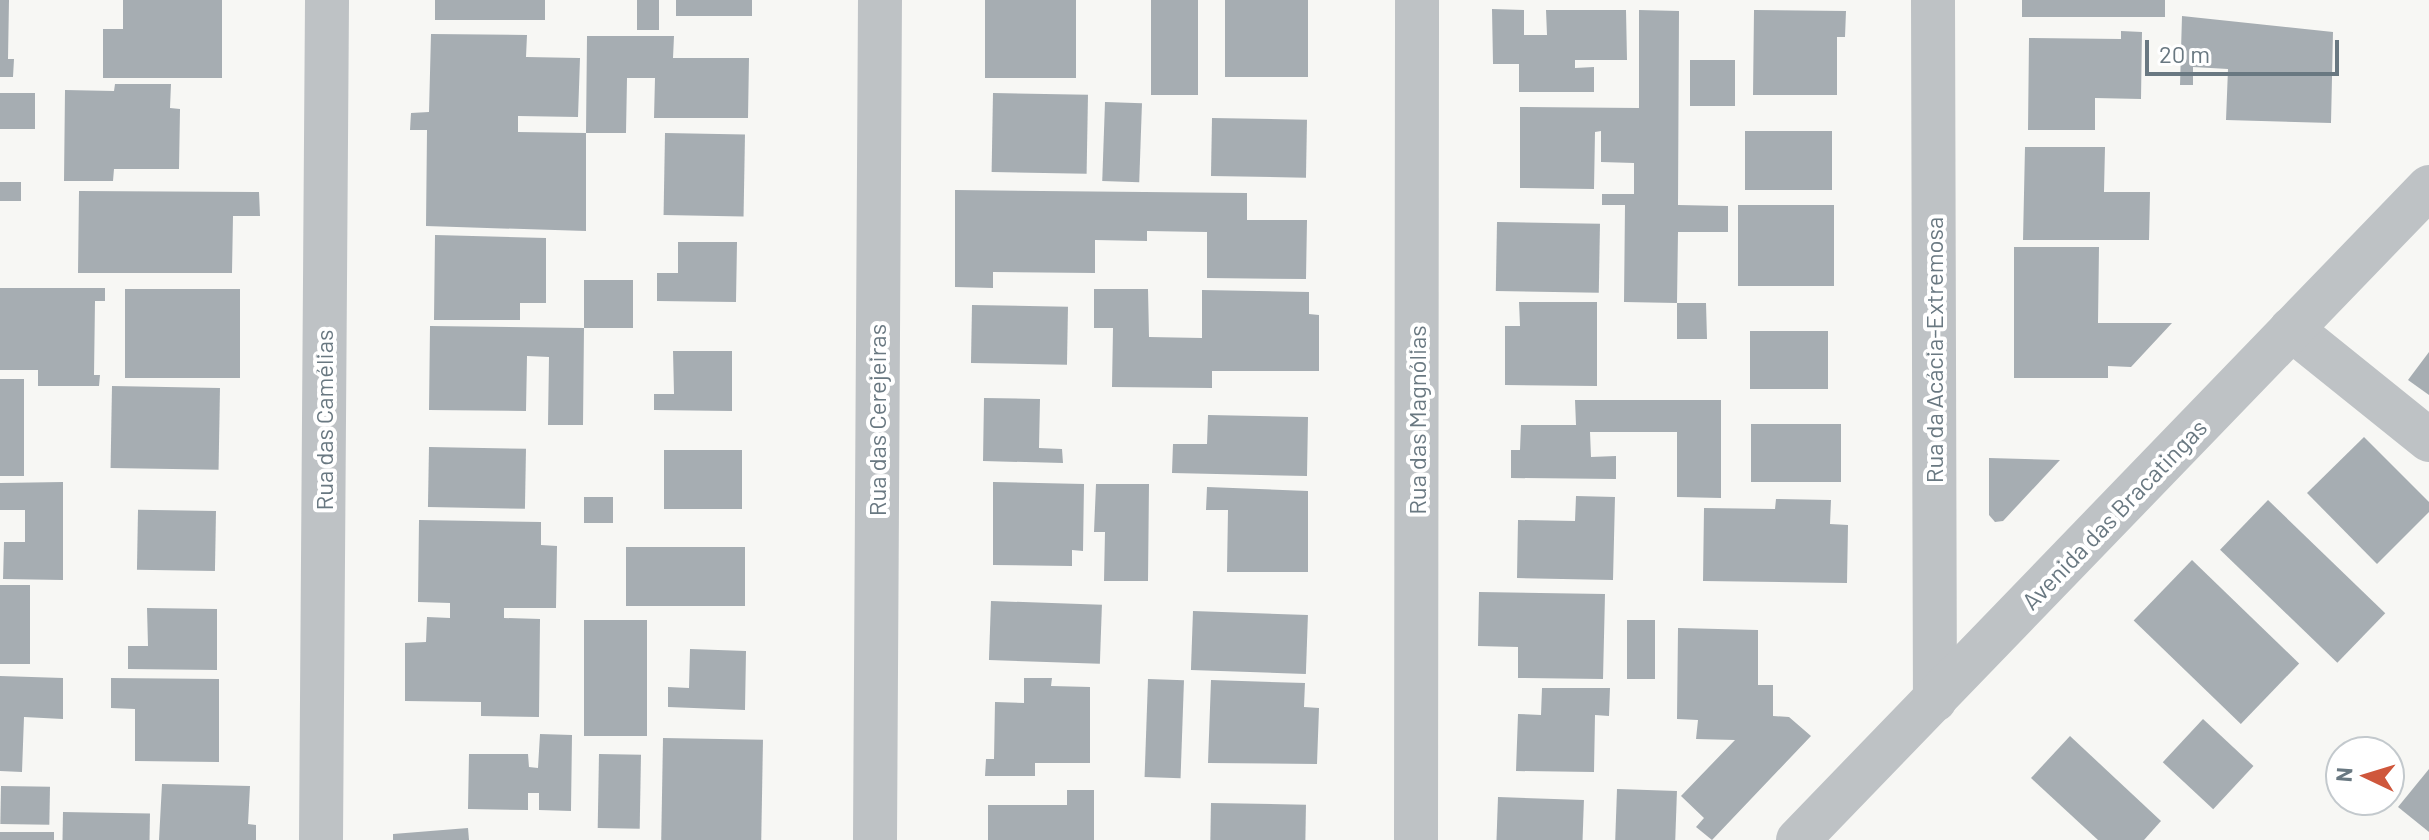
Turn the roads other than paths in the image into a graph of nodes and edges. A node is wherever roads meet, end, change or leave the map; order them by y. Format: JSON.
{"nodes":[{"id":1,"x":327,"y":0,"type":"edge"},
{"id":2,"x":880,"y":0,"type":"edge"},
{"id":3,"x":1417,"y":0,"type":"edge"},
{"id":4,"x":1933,"y":0,"type":"edge"},
{"id":5,"x":2429,"y":187,"type":"edge"},
{"id":6,"x":2291,"y":329,"type":"junction"},
{"id":7,"x":2429,"y":440,"type":"edge"},
{"id":8,"x":1935,"y":700,"type":"junction"},
{"id":9,"x":321,"y":840,"type":"edge"},
{"id":10,"x":875,"y":840,"type":"edge"},
{"id":11,"x":1416,"y":840,"type":"edge"},
{"id":12,"x":1798,"y":840,"type":"edge"}],
"edges":[{"from":1,"to":9,"type":"street","name":"Rua das Camélias"},
{"from":2,"to":10,"type":"street","name":"Rua das Cerejeiras"},
{"from":3,"to":11,"type":"street","name":"Rua das Magnólias"},
{"from":4,"to":8,"type":"street","name":"Rua da Acácia-Extremosa"},
{"from":5,"to":6,"type":"street","name":"Avenida das Bracatingas"},
{"from":6,"to":7,"type":"street"},
{"from":6,"to":8,"type":"street","name":"Avenida das Bracatingas"},
{"from":8,"to":12,"type":"street","name":"Avenida das Bracatingas"}]}
